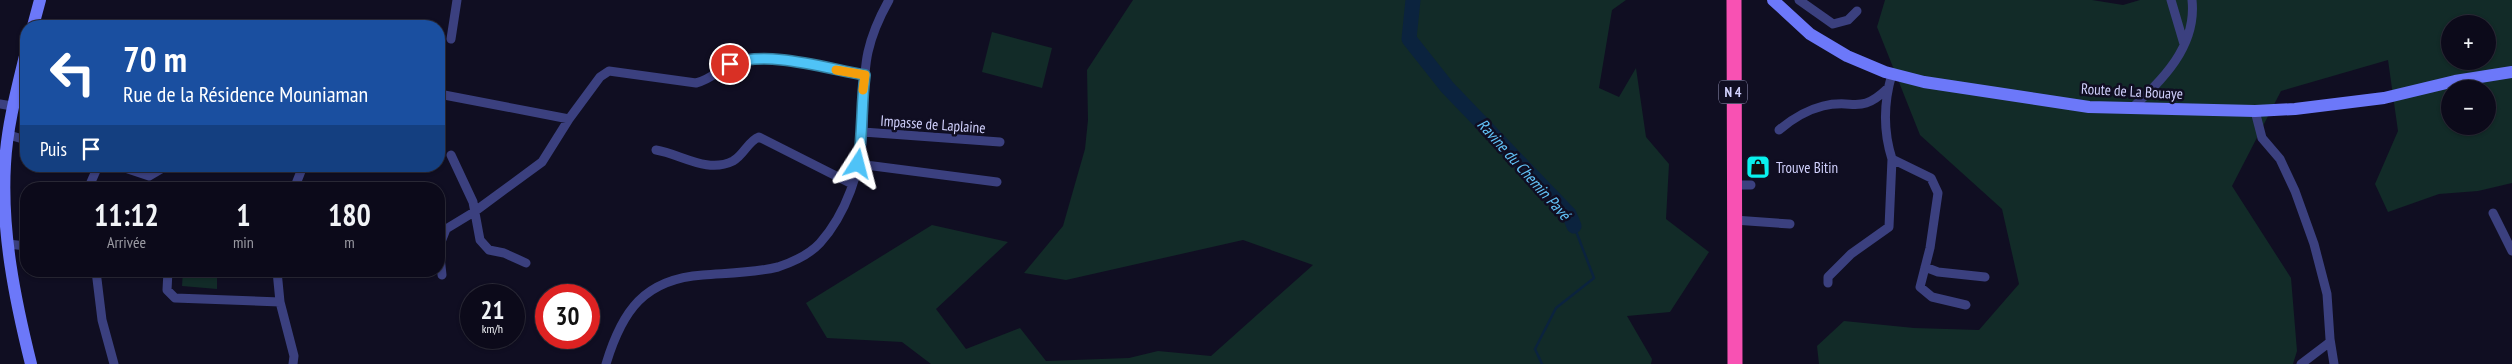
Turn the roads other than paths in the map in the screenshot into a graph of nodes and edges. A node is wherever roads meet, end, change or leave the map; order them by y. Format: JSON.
{"nodes":[{"id":1,"x":40,"y":0,"type":"edge"},
{"id":2,"x":457,"y":0,"type":"edge"},
{"id":3,"x":889,"y":0,"type":"edge"},
{"id":4,"x":1734,"y":0,"type":"edge"},
{"id":5,"x":1799,"y":0,"type":"edge"},
{"id":6,"x":2171,"y":0,"type":"edge"},
{"id":7,"x":1780,"y":2,"type":"edge"},
{"id":8,"x":2193,"y":3,"type":"edge"},
{"id":9,"x":1857,"y":11,"type":"dead end"},
{"id":10,"x":35,"y":20,"type":"edge"},
{"id":11,"x":451,"y":39,"type":"dead end"},
{"id":12,"x":2184,"y":44,"type":"junction"},
{"id":13,"x":20,"y":68,"type":"edge"},
{"id":14,"x":2512,"y":72,"type":"edge"},
{"id":15,"x":1892,"y":74,"type":"junction"},
{"id":16,"x":865,"y":75,"type":"junction"},
{"id":17,"x":1888,"y":88,"type":"junction"},
{"id":18,"x":445,"y":95,"type":"edge"},
{"id":19,"x":6,"y":105,"type":"edge"},
{"id":20,"x":2130,"y":110,"type":"junction"},
{"id":21,"x":2254,"y":111,"type":"junction"},
{"id":22,"x":570,"y":120,"type":"junction"},
{"id":23,"x":1779,"y":130,"type":"dead end"},
{"id":24,"x":863,"y":132,"type":"junction"},
{"id":25,"x":9,"y":135,"type":"junction"},
{"id":26,"x":20,"y":138,"type":"edge"},
{"id":27,"x":1000,"y":142,"type":"dead end"},
{"id":28,"x":656,"y":150,"type":"dead end"},
{"id":29,"x":450,"y":155,"type":"dead end"},
{"id":30,"x":1892,"y":158,"type":"junction"},
{"id":31,"x":858,"y":164,"type":"junction"},
{"id":32,"x":137,"y":172,"type":"edge"},
{"id":33,"x":156,"y":172,"type":"edge"},
{"id":34,"x":997,"y":182,"type":"dead end"},
{"id":35,"x":852,"y":184,"type":"junction"},
{"id":36,"x":1733,"y":185,"type":"junction"},
{"id":37,"x":1750,"y":185,"type":"dead end"},
{"id":38,"x":474,"y":212,"type":"junction"},
{"id":39,"x":2493,"y":213,"type":"dead end"},
{"id":40,"x":1734,"y":220,"type":"junction"},
{"id":41,"x":1790,"y":224,"type":"dead end"},
{"id":42,"x":445,"y":231,"type":"edge"},
{"id":43,"x":8,"y":244,"type":"junction"},
{"id":44,"x":20,"y":245,"type":"edge"},
{"id":45,"x":2512,"y":251,"type":"edge"},
{"id":46,"x":526,"y":263,"type":"dead end"},
{"id":47,"x":1925,"y":267,"type":"junction"},
{"id":48,"x":97,"y":277,"type":"edge"},
{"id":49,"x":168,"y":277,"type":"edge"},
{"id":50,"x":278,"y":277,"type":"edge"},
{"id":51,"x":1985,"y":277,"type":"dead end"},
{"id":52,"x":1828,"y":283,"type":"dead end"},
{"id":53,"x":280,"y":302,"type":"junction"},
{"id":54,"x":1966,"y":305,"type":"dead end"},
{"id":55,"x":2330,"y":342,"type":"junction"},
{"id":56,"x":31,"y":364,"type":"edge"},
{"id":57,"x":114,"y":364,"type":"edge"},
{"id":58,"x":293,"y":364,"type":"edge"},
{"id":59,"x":606,"y":364,"type":"edge"},
{"id":60,"x":1735,"y":364,"type":"edge"},
{"id":61,"x":2301,"y":364,"type":"edge"},
{"id":62,"x":2334,"y":364,"type":"edge"}],
"edges":[{"from":1,"to":10,"type":"main road"},
{"from":2,"to":11,"type":"street"},
{"from":3,"to":16,"type":"street"},
{"from":4,"to":36,"type":"highway","number":"N 4"},
{"from":5,"to":9,"type":"street"},
{"from":6,"to":12,"type":"street"},
{"from":7,"to":15,"type":"main road","name":"Route de La Bouaye"},
{"from":8,"to":12,"type":"street"},
{"from":12,"to":20,"type":"street"},
{"from":13,"to":19,"type":"main road"},
{"from":14,"to":21,"type":"main road","name":"Route de La Bouaye"},
{"from":15,"to":17,"type":"street"},
{"from":15,"to":20,"type":"main road","name":"Route de La Bouaye"},
{"from":16,"to":22,"type":"street"},
{"from":16,"to":24,"type":"street"},
{"from":17,"to":23,"type":"street"},
{"from":17,"to":30,"type":"street"},
{"from":18,"to":22,"type":"street"},
{"from":19,"to":25,"type":"main road"},
{"from":20,"to":21,"type":"main road","name":"Route de La Bouaye"},
{"from":21,"to":55,"type":"street"},
{"from":22,"to":38,"type":"street"},
{"from":24,"to":27,"type":"street","name":"Impasse de Laplaine"},
{"from":24,"to":31,"type":"street"},
{"from":25,"to":26,"type":"street"},
{"from":25,"to":43,"type":"main road"},
{"from":28,"to":35,"type":"street"},
{"from":29,"to":38,"type":"street"},
{"from":30,"to":47,"type":"street"},
{"from":30,"to":52,"type":"street"},
{"from":31,"to":34,"type":"street"},
{"from":31,"to":35,"type":"street"},
{"from":32,"to":33,"type":"street"},
{"from":35,"to":59,"type":"street"},
{"from":36,"to":37,"type":"street"},
{"from":36,"to":40,"type":"highway","number":"N 4"},
{"from":38,"to":42,"type":"street"},
{"from":38,"to":46,"type":"street"},
{"from":39,"to":45,"type":"street"},
{"from":40,"to":41,"type":"street"},
{"from":40,"to":60,"type":"highway","number":"N 4"},
{"from":43,"to":44,"type":"street"},
{"from":43,"to":56,"type":"main road"},
{"from":47,"to":51,"type":"street"},
{"from":47,"to":54,"type":"street"},
{"from":48,"to":57,"type":"street"},
{"from":49,"to":53,"type":"street"},
{"from":50,"to":53,"type":"street"},
{"from":53,"to":58,"type":"street"},
{"from":55,"to":61,"type":"street"},
{"from":55,"to":62,"type":"street"}]}
